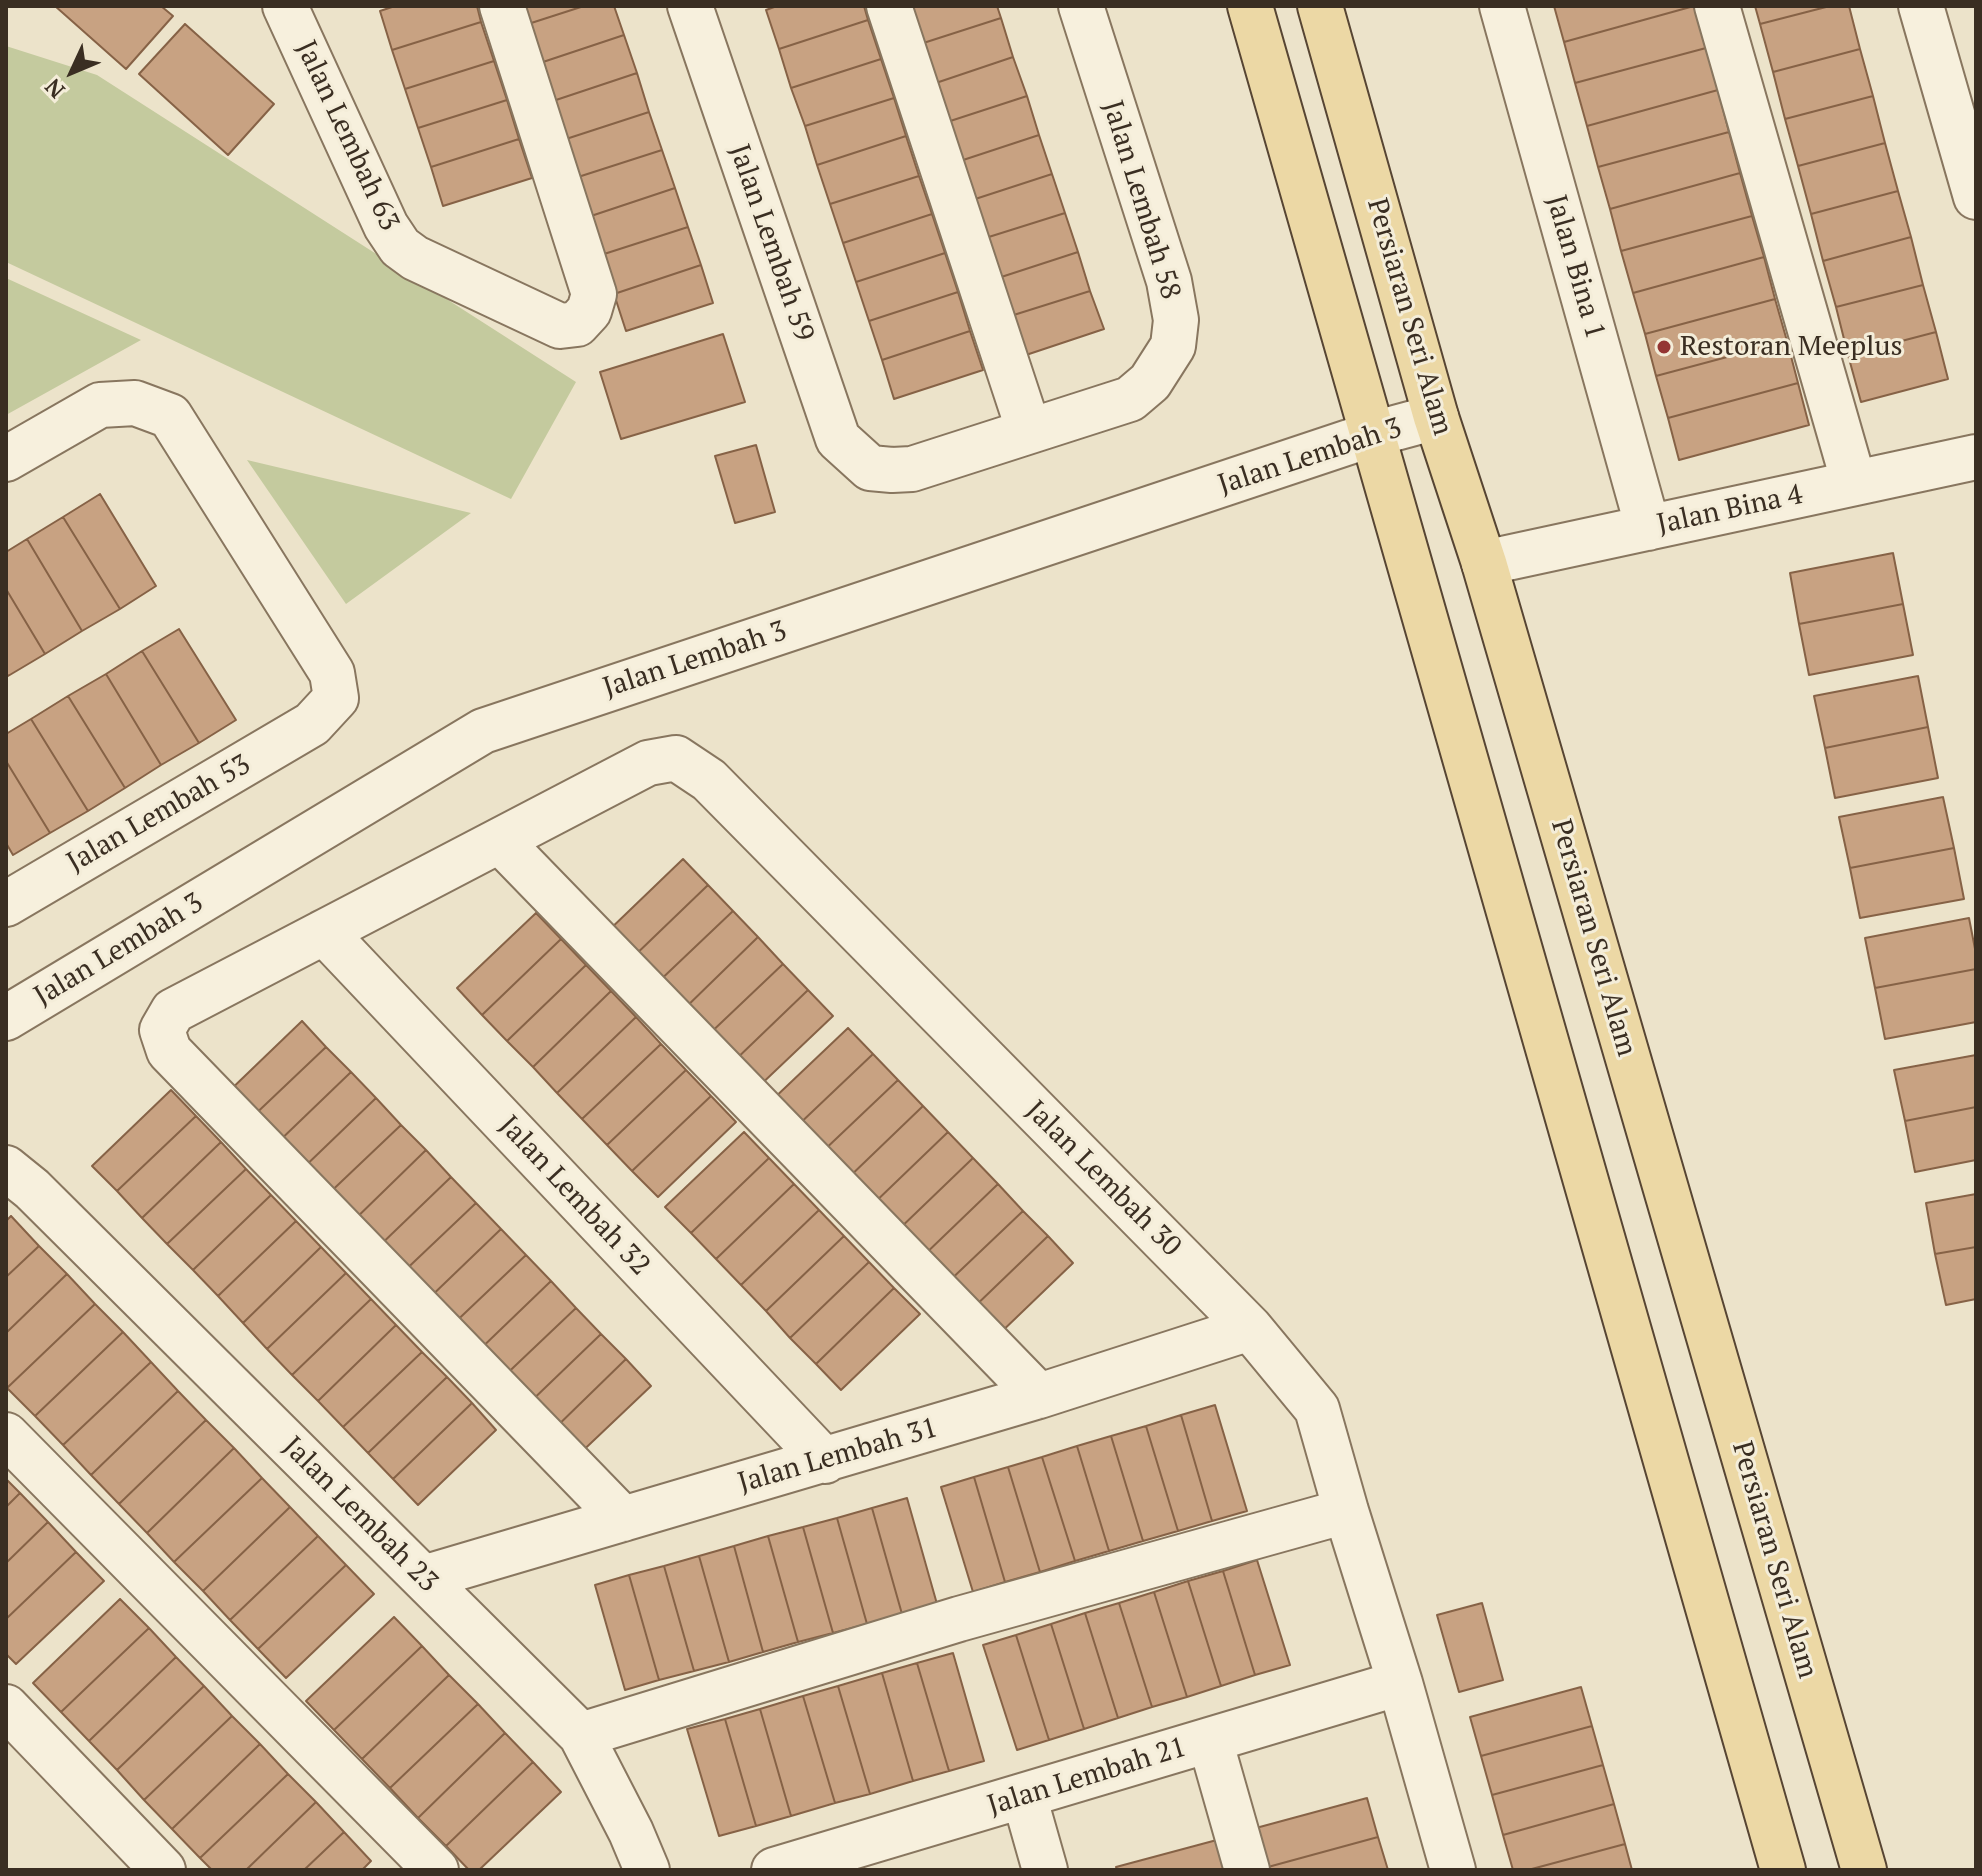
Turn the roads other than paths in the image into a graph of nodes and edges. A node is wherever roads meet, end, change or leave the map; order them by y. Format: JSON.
{"nodes":[{"id":1,"x":285,"y":6,"type":"edge"},
{"id":2,"x":502,"y":6,"type":"edge"},
{"id":3,"x":690,"y":6,"type":"edge"},
{"id":4,"x":889,"y":6,"type":"edge"},
{"id":5,"x":1081,"y":6,"type":"edge"},
{"id":6,"x":1250,"y":6,"type":"edge"},
{"id":7,"x":1320,"y":6,"type":"edge"},
{"id":8,"x":1502,"y":6,"type":"edge"},
{"id":9,"x":1717,"y":6,"type":"edge"},
{"id":10,"x":1921,"y":6,"type":"edge"},
{"id":11,"x":1976,"y":197,"type":"edge"},
{"id":12,"x":1436,"y":417,"type":"junction"},
{"id":13,"x":1029,"y":431,"type":"junction"},
{"id":14,"x":1373,"y":434,"type":"junction"},
{"id":15,"x":1976,"y":457,"type":"edge"},
{"id":16,"x":6,"y":459,"type":"edge"},
{"id":17,"x":870,"y":468,"type":"joint"},
{"id":18,"x":1854,"y":483,"type":"junction"},
{"id":19,"x":1648,"y":528,"type":"junction"},
{"id":20,"x":1484,"y":563,"type":"junction"},
{"id":21,"x":500,"y":841,"type":"junction"},
{"id":22,"x":6,"y":904,"type":"edge"},
{"id":23,"x":324,"y":932,"type":"junction"},
{"id":24,"x":6,"y":1018,"type":"edge"},
{"id":25,"x":19,"y":1179,"type":"edge"},
{"id":26,"x":1250,"y":1328,"type":"junction"},
{"id":27,"x":1039,"y":1396,"type":"junction"},
{"id":28,"x":6,"y":1435,"type":"edge"},
{"id":29,"x":825,"y":1461,"type":"junction"},
{"id":30,"x":1346,"y":1511,"type":"junction"},
{"id":31,"x":623,"y":1519,"type":"junction"},
{"id":32,"x":423,"y":1578,"type":"junction"},
{"id":33,"x":1400,"y":1683,"type":"junction"},
{"id":34,"x":6,"y":1707,"type":"edge"},
{"id":35,"x":581,"y":1735,"type":"junction"},
{"id":36,"x":1210,"y":1740,"type":"junction"},
{"id":37,"x":1024,"y":1796,"type":"junction"},
{"id":38,"x":849,"y":1860,"type":"edge"},
{"id":39,"x":163,"y":1870,"type":"edge"},
{"id":40,"x":436,"y":1870,"type":"edge"},
{"id":41,"x":647,"y":1870,"type":"edge"},
{"id":42,"x":774,"y":1870,"type":"edge"},
{"id":43,"x":1045,"y":1870,"type":"edge"},
{"id":44,"x":1247,"y":1870,"type":"edge"},
{"id":45,"x":1453,"y":1870,"type":"edge"},
{"id":46,"x":1783,"y":1870,"type":"edge"},
{"id":47,"x":1864,"y":1870,"type":"edge"}],
"edges":[{"from":1,"to":2,"type":"street","name":"Jalan Lembah 63"},
{"from":3,"to":17,"type":"street","name":"Jalan Lembah 59"},
{"from":4,"to":13,"type":"street"},
{"from":5,"to":13,"type":"street","name":"Jalan Lembah 58"},
{"from":6,"to":14,"type":"main road"},
{"from":7,"to":12,"type":"main road","name":"Persiaran Seri Alam"},
{"from":8,"to":19,"type":"street","name":"Jalan Bina 1"},
{"from":9,"to":18,"type":"street"},
{"from":10,"to":11,"type":"street"},
{"from":12,"to":14,"type":"street","name":"Jalan Lembah 3"},
{"from":12,"to":20,"type":"main road","name":"Persiaran Seri Alam"},
{"from":13,"to":17,"type":"street","name":"Jalan Lembah 58"},
{"from":14,"to":24,"type":"street","name":"Jalan Lembah 3"},
{"from":14,"to":46,"type":"main road"},
{"from":15,"to":18,"type":"street","name":"Jalan Bina 4"},
{"from":16,"to":22,"type":"street","name":"Jalan Lembah 53"},
{"from":18,"to":19,"type":"street","name":"Jalan Bina 4"},
{"from":19,"to":20,"type":"street","name":"Jalan Bina 4"},
{"from":20,"to":47,"type":"main road","name":"Persiaran Seri Alam"},
{"from":21,"to":23,"type":"street"},
{"from":21,"to":26,"type":"street","name":"Jalan Lembah 30"},
{"from":21,"to":27,"type":"street"},
{"from":23,"to":29,"type":"street","name":"Jalan Lembah 32"},
{"from":23,"to":31,"type":"street"},
{"from":25,"to":32,"type":"street","name":"Jalan Lembah 23"},
{"from":26,"to":27,"type":"street","name":"Jalan Lembah 31"},
{"from":26,"to":30,"type":"street","name":"Jalan Lembah 30"},
{"from":27,"to":29,"type":"street","name":"Jalan Lembah 31"},
{"from":28,"to":40,"type":"street"},
{"from":29,"to":31,"type":"street","name":"Jalan Lembah 31"},
{"from":30,"to":33,"type":"street","name":"Jalan Lembah 30"},
{"from":30,"to":35,"type":"street"},
{"from":31,"to":32,"type":"street","name":"Jalan Lembah 31"},
{"from":32,"to":35,"type":"street","name":"Jalan Lembah 23"},
{"from":33,"to":36,"type":"street","name":"Jalan Lembah 21"},
{"from":33,"to":45,"type":"street","name":"Jalan Lembah 30"},
{"from":34,"to":39,"type":"street"},
{"from":35,"to":41,"type":"street","name":"Jalan Lembah 23"},
{"from":36,"to":37,"type":"street","name":"Jalan Lembah 21"},
{"from":36,"to":44,"type":"street"},
{"from":37,"to":38,"type":"street","name":"Jalan Lembah 21"},
{"from":37,"to":43,"type":"street"},
{"from":38,"to":42,"type":"street","name":"Jalan Lembah 21"}]}
